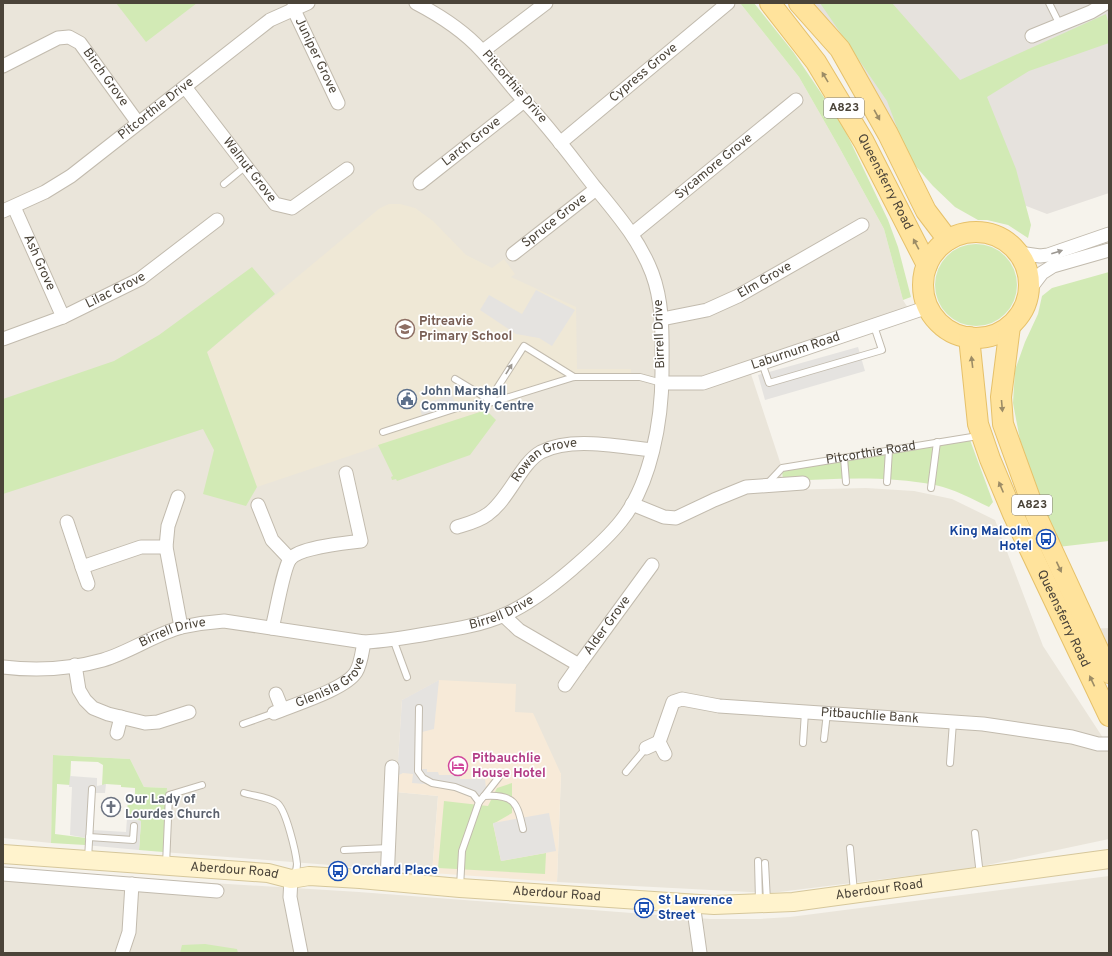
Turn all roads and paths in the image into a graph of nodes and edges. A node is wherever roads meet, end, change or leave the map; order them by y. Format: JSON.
{"nodes":[{"id":1,"x":308,"y":3,"type":"edge"},
{"id":2,"x":416,"y":3,"type":"edge"},
{"id":3,"x":546,"y":3,"type":"edge"},
{"id":4,"x":728,"y":3,"type":"edge"},
{"id":5,"x":770,"y":3,"type":"edge"},
{"id":6,"x":799,"y":3,"type":"edge"},
{"id":7,"x":1049,"y":3,"type":"edge"},
{"id":8,"x":1106,"y":3,"type":"edge"},
{"id":9,"x":293,"y":8,"type":"junction"},
{"id":10,"x":1060,"y":25,"type":"junction"},
{"id":11,"x":1032,"y":36,"type":"dead end"},
{"id":12,"x":483,"y":52,"type":"junction"},
{"id":13,"x":3,"y":66,"type":"edge"},
{"id":14,"x":185,"y":88,"type":"junction"},
{"id":15,"x":796,"y":100,"type":"dead end"},
{"id":16,"x":524,"y":101,"type":"junction"},
{"id":17,"x":338,"y":103,"type":"dead end"},
{"id":18,"x":138,"y":123,"type":"junction"},
{"id":19,"x":560,"y":143,"type":"junction"},
{"id":20,"x":246,"y":166,"type":"junction"},
{"id":21,"x":347,"y":169,"type":"dead end"},
{"id":22,"x":420,"y":183,"type":"dead end"},
{"id":23,"x":224,"y":184,"type":"dead end"},
{"id":24,"x":596,"y":189,"type":"junction"},
{"id":25,"x":9,"y":209,"type":"edge"},
{"id":26,"x":217,"y":220,"type":"dead end"},
{"id":27,"x":862,"y":225,"type":"dead end"},
{"id":28,"x":632,"y":234,"type":"junction"},
{"id":29,"x":1109,"y":234,"type":"edge"},
{"id":30,"x":948,"y":240,"type":"junction"},
{"id":31,"x":1109,"y":250,"type":"edge"},
{"id":32,"x":1019,"y":253,"type":"junction"},
{"id":33,"x":513,"y":254,"type":"dead end"},
{"id":34,"x":927,"y":265,"type":"junction"},
{"id":35,"x":1029,"y":290,"type":"junction"},
{"id":36,"x":928,"y":307,"type":"junction"},
{"id":37,"x":63,"y":318,"type":"junction"},
{"id":38,"x":662,"y":319,"type":"junction"},
{"id":39,"x":874,"y":326,"type":"junction"},
{"id":40,"x":1010,"y":326,"type":"junction"},
{"id":41,"x":969,"y":337,"type":"junction"},
{"id":42,"x":3,"y":339,"type":"edge"},
{"id":43,"x":762,"y":363,"type":"junction"},
{"id":44,"x":574,"y":377,"type":"junction"},
{"id":45,"x":455,"y":379,"type":"dead end"},
{"id":46,"x":662,"y":383,"type":"junction"},
{"id":47,"x":493,"y":402,"type":"junction"},
{"id":48,"x":383,"y":432,"type":"dead end"},
{"id":49,"x":982,"y":435,"type":"junction"},
{"id":50,"x":937,"y":442,"type":"junction"},
{"id":51,"x":652,"y":450,"type":"junction"},
{"id":52,"x":889,"y":450,"type":"junction"},
{"id":53,"x":844,"y":458,"type":"junction"},
{"id":54,"x":346,"y":473,"type":"dead end"},
{"id":55,"x":846,"y":482,"type":"dead end"},
{"id":56,"x":887,"y":482,"type":"dead end"},
{"id":57,"x":803,"y":483,"type":"dead end"},
{"id":58,"x":767,"y":485,"type":"junction"},
{"id":59,"x":931,"y":488,"type":"dead end"},
{"id":60,"x":178,"y":497,"type":"dead end"},
{"id":61,"x":632,"y":504,"type":"junction"},
{"id":62,"x":258,"y":505,"type":"dead end"},
{"id":63,"x":67,"y":522,"type":"dead end"},
{"id":64,"x":457,"y":527,"type":"dead end"},
{"id":65,"x":166,"y":547,"type":"junction"},
{"id":66,"x":290,"y":559,"type":"junction"},
{"id":67,"x":652,"y":564,"type":"dead end"},
{"id":68,"x":82,"y":567,"type":"junction"},
{"id":69,"x":88,"y":584,"type":"dead end"},
{"id":70,"x":503,"y":616,"type":"junction"},
{"id":71,"x":181,"y":627,"type":"junction"},
{"id":72,"x":272,"y":628,"type":"junction"},
{"id":73,"x":393,"y":639,"type":"junction"},
{"id":74,"x":364,"y":642,"type":"junction"},
{"id":75,"x":75,"y":665,"type":"junction"},
{"id":76,"x":579,"y":665,"type":"junction"},
{"id":77,"x":3,"y":667,"type":"edge"},
{"id":78,"x":1109,"y":673,"type":"edge"},
{"id":79,"x":407,"y":677,"type":"dead end"},
{"id":80,"x":565,"y":685,"type":"dead end"},
{"id":81,"x":276,"y":694,"type":"dead end"},
{"id":82,"x":419,"y":708,"type":"dead end"},
{"id":83,"x":278,"y":711,"type":"junction"},
{"id":84,"x":189,"y":712,"type":"dead end"},
{"id":85,"x":805,"y":712,"type":"junction"},
{"id":86,"x":827,"y":713,"type":"junction"},
{"id":87,"x":1109,"y":716,"type":"edge"},
{"id":88,"x":121,"y":717,"type":"junction"},
{"id":89,"x":953,"y":722,"type":"junction"},
{"id":90,"x":243,"y":724,"type":"dead end"},
{"id":91,"x":117,"y":733,"type":"dead end"},
{"id":92,"x":824,"y":740,"type":"dead end"},
{"id":93,"x":659,"y":742,"type":"junction"},
{"id":94,"x":803,"y":743,"type":"dead end"},
{"id":95,"x":1109,"y":744,"type":"edge"},
{"id":96,"x":646,"y":748,"type":"joint"},
{"id":97,"x":665,"y":754,"type":"dead end"},
{"id":98,"x":950,"y":763,"type":"dead end"},
{"id":99,"x":392,"y":767,"type":"dead end"},
{"id":100,"x":626,"y":772,"type":"dead end"},
{"id":101,"x":499,"y":777,"type":"dead end"},
{"id":102,"x":202,"y":786,"type":"dead end"},
{"id":103,"x":92,"y":788,"type":"dead end"},
{"id":104,"x":244,"y":793,"type":"dead end"},
{"id":105,"x":484,"y":796,"type":"junction"},
{"id":106,"x":479,"y":802,"type":"junction"},
{"id":107,"x":134,"y":826,"type":"dead end"},
{"id":108,"x":523,"y":829,"type":"dead end"},
{"id":109,"x":975,"y":833,"type":"dead end"},
{"id":110,"x":89,"y":837,"type":"junction"},
{"id":111,"x":388,"y":848,"type":"junction"},
{"id":112,"x":850,"y":848,"type":"dead end"},
{"id":113,"x":344,"y":850,"type":"dead end"},
{"id":114,"x":3,"y":854,"type":"edge"},
{"id":115,"x":1109,"y":859,"type":"edge"},
{"id":116,"x":88,"y":861,"type":"junction"},
{"id":117,"x":762,"y":862,"type":"dead end"},
{"id":118,"x":166,"y":866,"type":"junction"},
{"id":119,"x":188,"y":868,"type":"junction"},
{"id":120,"x":3,"y":874,"type":"edge"},
{"id":121,"x":980,"y":876,"type":"junction"},
{"id":122,"x":292,"y":879,"type":"junction"},
{"id":123,"x":387,"y":881,"type":"junction"},
{"id":124,"x":132,"y":884,"type":"junction"},
{"id":125,"x":187,"y":888,"type":"junction"},
{"id":126,"x":460,"y":888,"type":"junction"},
{"id":127,"x":217,"y":890,"type":"dead end"},
{"id":128,"x":854,"y":894,"type":"junction"},
{"id":129,"x":693,"y":902,"type":"junction"},
{"id":130,"x":763,"y":904,"type":"junction"},
{"id":131,"x":122,"y":953,"type":"edge"},
{"id":132,"x":301,"y":953,"type":"edge"},
{"id":133,"x":700,"y":953,"type":"edge"}],
"edges":[{"from":1,"to":9,"type":"street","name":"Pitcorthie Drive"},
{"from":2,"to":12,"type":"street","name":"Pitcorthie Drive"},
{"from":3,"to":12,"type":"street"},
{"from":4,"to":19,"type":"street","name":"Cypress Grove"},
{"from":34,"to":5,"type":"main road","name":"Queensferry Road","number":"A823","one_way":true},
{"from":6,"to":30,"type":"main road","name":"Queensferry Road","number":"A823","one_way":true},
{"from":7,"to":10,"type":"lane"},
{"from":8,"to":10,"type":"street"},
{"from":9,"to":14,"type":"street","name":"Pitcorthie Drive"},
{"from":9,"to":17,"type":"street","name":"Juniper Grove"},
{"from":10,"to":11,"type":"street"},
{"from":12,"to":16,"type":"street","name":"Pitcorthie Drive"},
{"from":13,"to":18,"type":"street","name":"Birch Grove"},
{"from":14,"to":18,"type":"street","name":"Pitcorthie Drive"},
{"from":14,"to":20,"type":"street","name":"Walnut Grove"},
{"from":15,"to":28,"type":"street","name":"Sycamore Grove"},
{"from":16,"to":19,"type":"street","name":"Pitcorthie Drive"},
{"from":16,"to":22,"type":"street","name":"Larch Grove"},
{"from":18,"to":25,"type":"street","name":"Pitcorthie Drive"},
{"from":19,"to":24,"type":"street","name":"Pitcorthie Drive"},
{"from":20,"to":21,"type":"street","name":"Walnut Grove"},
{"from":20,"to":23,"type":"lane"},
{"from":24,"to":28,"type":"street","name":"Birrell Drive"},
{"from":24,"to":33,"type":"street","name":"Spruce Grove"},
{"from":25,"to":37,"type":"street","name":"Ash Grove"},
{"from":26,"to":37,"type":"street","name":"Lilac Grove"},
{"from":27,"to":38,"type":"street","name":"Elm Grove"},
{"from":28,"to":38,"type":"street","name":"Birrell Drive"},
{"from":32,"to":29,"type":"street","one_way":true},
{"from":30,"to":32,"type":"main road"},
{"from":30,"to":34,"type":"main road"},
{"from":31,"to":35,"type":"street"},
{"from":32,"to":35,"type":"main road"},
{"from":34,"to":36,"type":"main road"},
{"from":35,"to":40,"type":"main road"},
{"from":36,"to":39,"type":"street","name":"Laburnum Road"},
{"from":36,"to":41,"type":"main road"},
{"from":37,"to":42,"type":"street","name":"Lilac Grove"},
{"from":38,"to":46,"type":"street","name":"Birrell Drive"},
{"from":39,"to":43,"type":"street","name":"Laburnum Road"},
{"from":39,"to":43,"type":"lane"},
{"from":40,"to":41,"type":"main road"},
{"from":40,"to":78,"type":"main road","name":"Queensferry Road","number":"A823","one_way":true},
{"from":49,"to":41,"type":"main road","name":"Queensferry Road","number":"A823","one_way":true},
{"from":43,"to":46,"type":"street","name":"Laburnum Road"},
{"from":44,"to":46,"type":"lane"},
{"from":44,"to":47,"type":"lane"},
{"from":47,"to":44,"type":"lane","one_way":true},
{"from":45,"to":47,"type":"lane"},
{"from":46,"to":51,"type":"street","name":"Birrell Drive"},
{"from":47,"to":48,"type":"lane"},
{"from":49,"to":50,"type":"lane","name":"Pitcorthie Road"},
{"from":87,"to":49,"type":"main road","name":"Queensferry Road","number":"A823","one_way":true},
{"from":50,"to":52,"type":"lane","name":"Pitcorthie Road"},
{"from":50,"to":59,"type":"lane"},
{"from":51,"to":61,"type":"street","name":"Birrell Drive"},
{"from":51,"to":64,"type":"street","name":"Rowan Grove"},
{"from":52,"to":53,"type":"lane","name":"Pitcorthie Road"},
{"from":52,"to":56,"type":"lane"},
{"from":53,"to":55,"type":"lane"},
{"from":53,"to":58,"type":"lane","name":"Pitcorthie Road"},
{"from":54,"to":66,"type":"street"},
{"from":57,"to":58,"type":"street"},
{"from":58,"to":61,"type":"street"},
{"from":60,"to":65,"type":"street"},
{"from":61,"to":70,"type":"street","name":"Birrell Drive"},
{"from":62,"to":66,"type":"street"},
{"from":63,"to":68,"type":"street"},
{"from":65,"to":68,"type":"street"},
{"from":65,"to":71,"type":"street"},
{"from":66,"to":72,"type":"street"},
{"from":67,"to":76,"type":"street","name":"Alder Grove"},
{"from":68,"to":69,"type":"street"},
{"from":70,"to":73,"type":"street","name":"Birrell Drive"},
{"from":70,"to":76,"type":"street","name":"Alder Grove"},
{"from":71,"to":72,"type":"street","name":"Birrell Drive"},
{"from":71,"to":75,"type":"street","name":"Birrell Drive"},
{"from":72,"to":74,"type":"street","name":"Birrell Drive"},
{"from":73,"to":74,"type":"street","name":"Birrell Drive"},
{"from":73,"to":79,"type":"lane"},
{"from":74,"to":83,"type":"street","name":"Glenisla Grove"},
{"from":75,"to":77,"type":"street","name":"Birrell Drive"},
{"from":75,"to":88,"type":"street"},
{"from":76,"to":80,"type":"street","name":"Alder Grove"},
{"from":81,"to":83,"type":"street","name":"Glenisla Grove"},
{"from":82,"to":106,"type":"lane"},
{"from":83,"to":90,"type":"lane"},
{"from":84,"to":88,"type":"street"},
{"from":85,"to":86,"type":"street","name":"Pitbauchlie Bank"},
{"from":85,"to":93,"type":"street","name":"Pitbauchlie Bank"},
{"from":85,"to":94,"type":"lane"},
{"from":86,"to":89,"type":"street","name":"Pitbauchlie Bank"},
{"from":86,"to":92,"type":"lane"},
{"from":88,"to":91,"type":"street"},
{"from":89,"to":95,"type":"street","name":"Pitbauchlie Bank"},
{"from":89,"to":98,"type":"lane"},
{"from":93,"to":96,"type":"street"},
{"from":93,"to":97,"type":"street"},
{"from":96,"to":100,"type":"lane"},
{"from":99,"to":111,"type":"street"},
{"from":101,"to":105,"type":"lane"},
{"from":102,"to":118,"type":"lane"},
{"from":103,"to":110,"type":"lane"},
{"from":104,"to":122,"type":"lane"},
{"from":105,"to":106,"type":"lane"},
{"from":105,"to":108,"type":"lane"},
{"from":106,"to":126,"type":"lane"},
{"from":107,"to":110,"type":"lane"},
{"from":109,"to":121,"type":"lane"},
{"from":110,"to":116,"type":"lane"},
{"from":111,"to":113,"type":"lane"},
{"from":111,"to":123,"type":"street"},
{"from":112,"to":128,"type":"lane"},
{"from":114,"to":116,"type":"main road","name":"Aberdour Road"},
{"from":115,"to":121,"type":"main road","name":"Aberdour Road"},
{"from":116,"to":118,"type":"main road","name":"Aberdour Road"},
{"from":117,"to":130,"type":"lane"},
{"from":118,"to":119,"type":"main road","name":"Aberdour Road"},
{"from":119,"to":122,"type":"main road","name":"Aberdour Road"},
{"from":119,"to":125,"type":"street"},
{"from":120,"to":124,"type":"street","name":"Aberdour Road"},
{"from":121,"to":128,"type":"main road","name":"Aberdour Road"},
{"from":122,"to":123,"type":"main road","name":"Aberdour Road"},
{"from":122,"to":132,"type":"street"},
{"from":123,"to":126,"type":"main road","name":"Aberdour Road"},
{"from":124,"to":125,"type":"street","name":"Aberdour Road"},
{"from":124,"to":131,"type":"street"},
{"from":125,"to":127,"type":"street","name":"Aberdour Road"},
{"from":126,"to":129,"type":"main road","name":"Aberdour Road"},
{"from":128,"to":130,"type":"main road","name":"Aberdour Road"},
{"from":129,"to":130,"type":"main road","name":"Aberdour Road"},
{"from":129,"to":133,"type":"street"}]}
